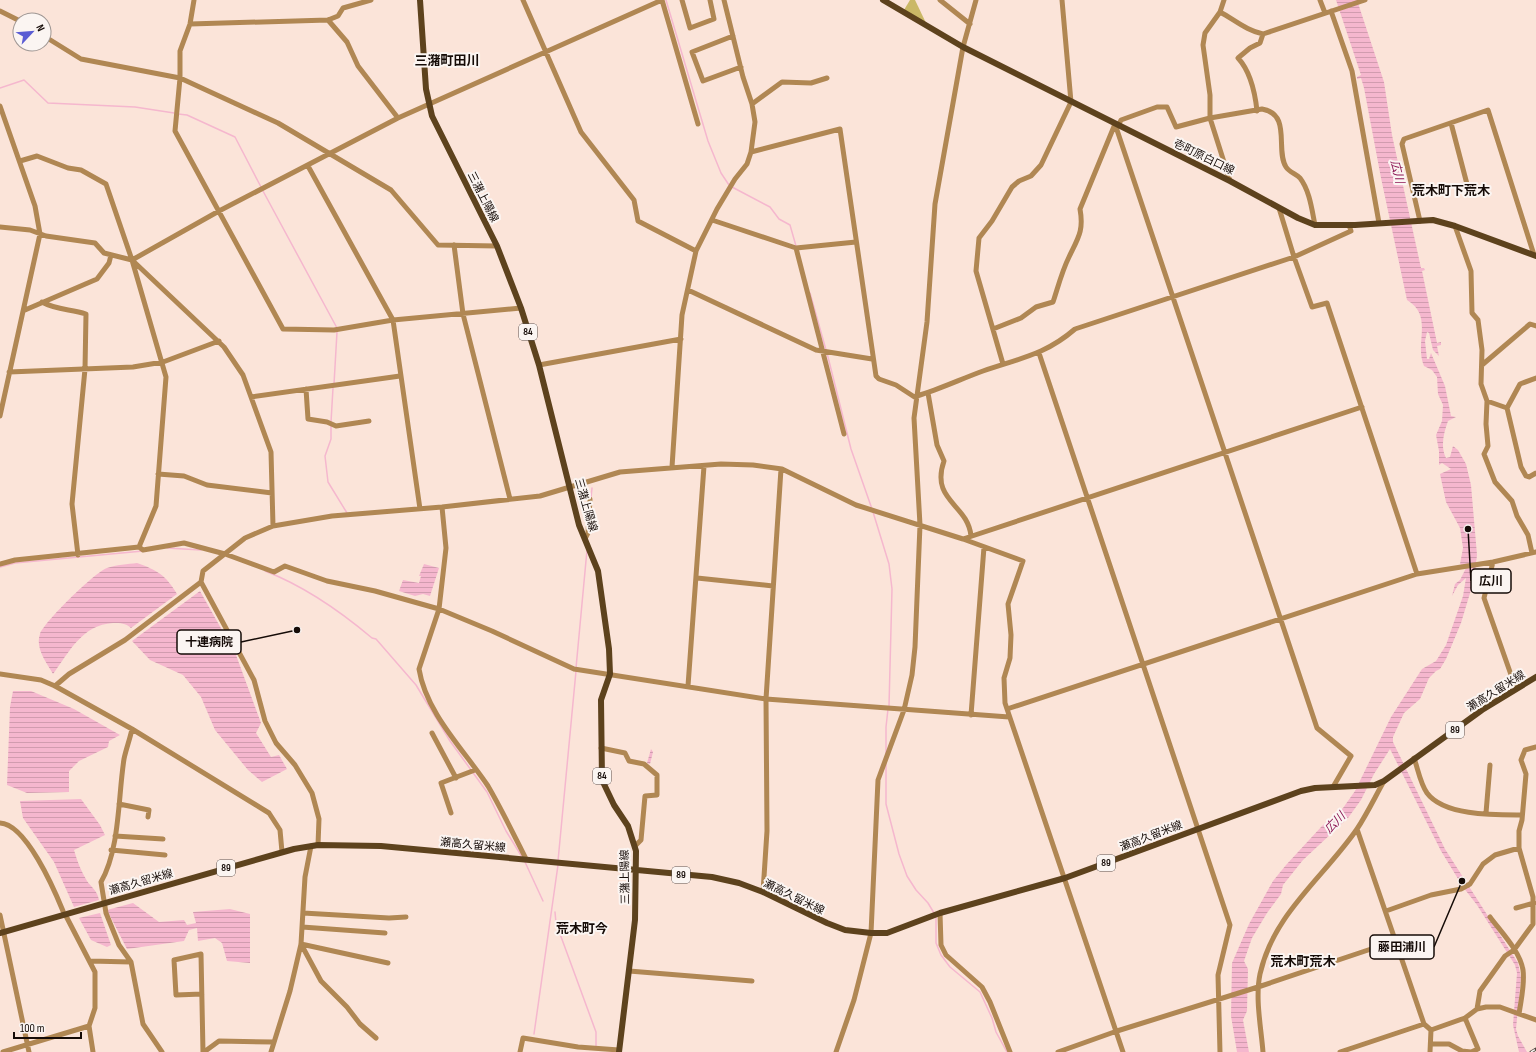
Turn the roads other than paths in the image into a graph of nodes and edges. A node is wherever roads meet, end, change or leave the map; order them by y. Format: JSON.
{"nodes":[{"id":1,"x":194,"y":0,"type":"edge"},
{"id":2,"x":371,"y":0,"type":"edge"},
{"id":3,"x":420,"y":0,"type":"edge"},
{"id":4,"x":523,"y":0,"type":"edge"},
{"id":5,"x":662,"y":0,"type":"edge"},
{"id":6,"x":682,"y":0,"type":"edge"},
{"id":7,"x":710,"y":0,"type":"edge"},
{"id":8,"x":724,"y":0,"type":"edge"},
{"id":9,"x":883,"y":0,"type":"edge"},
{"id":10,"x":940,"y":0,"type":"edge"},
{"id":11,"x":976,"y":0,"type":"edge"},
{"id":12,"x":1062,"y":0,"type":"edge"},
{"id":13,"x":1224,"y":0,"type":"edge"},
{"id":14,"x":1320,"y":0,"type":"edge"},
{"id":15,"x":1365,"y":0,"type":"edge"},
{"id":16,"x":0,"y":11,"type":"edge"},
{"id":17,"x":1333,"y":11,"type":"junction"},
{"id":18,"x":1220,"y":12,"type":"junction"},
{"id":19,"x":1325,"y":13,"type":"junction"},
{"id":20,"x":12,"y":17,"type":"edge"},
{"id":21,"x":328,"y":20,"type":"junction"},
{"id":22,"x":190,"y":24,"type":"junction"},
{"id":23,"x":970,"y":24,"type":"junction"},
{"id":24,"x":1263,"y":34,"type":"junction"},
{"id":25,"x":733,"y":36,"type":"junction"},
{"id":26,"x":52,"y":41,"type":"edge"},
{"id":27,"x":963,"y":47,"type":"junction"},
{"id":28,"x":547,"y":52,"type":"junction"},
{"id":29,"x":740,"y":67,"type":"junction"},
{"id":30,"x":180,"y":78,"type":"junction"},
{"id":31,"x":827,"y":78,"type":"dead end"},
{"id":32,"x":1070,"y":102,"type":"junction"},
{"id":33,"x":752,"y":104,"type":"junction"},
{"id":34,"x":429,"y":105,"type":"junction"},
{"id":35,"x":0,"y":106,"type":"edge"},
{"id":36,"x":1257,"y":111,"type":"junction"},
{"id":37,"x":398,"y":118,"type":"junction"},
{"id":38,"x":1210,"y":118,"type":"junction"},
{"id":39,"x":1451,"y":123,"type":"junction"},
{"id":40,"x":698,"y":124,"type":"dead end"},
{"id":41,"x":1117,"y":125,"type":"junction"},
{"id":42,"x":751,"y":152,"type":"junction"},
{"id":43,"x":330,"y":153,"type":"junction"},
{"id":44,"x":20,"y":161,"type":"junction"},
{"id":45,"x":308,"y":166,"type":"junction"},
{"id":46,"x":1230,"y":181,"type":"junction"},
{"id":47,"x":1468,"y":188,"type":"dead end"},
{"id":48,"x":1279,"y":208,"type":"junction"},
{"id":49,"x":219,"y":211,"type":"junction"},
{"id":50,"x":712,"y":220,"type":"junction"},
{"id":51,"x":1418,"y":221,"type":"junction"},
{"id":52,"x":1382,"y":223,"type":"junction"},
{"id":53,"x":1315,"y":225,"type":"junction"},
{"id":54,"x":1349,"y":225,"type":"junction"},
{"id":55,"x":1455,"y":226,"type":"junction"},
{"id":56,"x":0,"y":227,"type":"edge"},
{"id":57,"x":40,"y":234,"type":"junction"},
{"id":58,"x":856,"y":242,"type":"junction"},
{"id":59,"x":454,"y":245,"type":"junction"},
{"id":60,"x":497,"y":246,"type":"junction"},
{"id":61,"x":796,"y":248,"type":"junction"},
{"id":62,"x":696,"y":251,"type":"junction"},
{"id":63,"x":112,"y":255,"type":"junction"},
{"id":64,"x":1535,"y":256,"type":"edge"},
{"id":65,"x":1294,"y":257,"type":"junction"},
{"id":66,"x":132,"y":260,"type":"junction"},
{"id":67,"x":688,"y":290,"type":"junction"},
{"id":68,"x":1173,"y":298,"type":"junction"},
{"id":69,"x":42,"y":302,"type":"junction"},
{"id":70,"x":521,"y":308,"type":"junction"},
{"id":71,"x":25,"y":310,"type":"junction"},
{"id":72,"x":463,"y":314,"type":"junction"},
{"id":73,"x":393,"y":320,"type":"junction"},
{"id":74,"x":1536,"y":326,"type":"edge"},
{"id":75,"x":993,"y":329,"type":"junction"},
{"id":76,"x":681,"y":339,"type":"junction"},
{"id":77,"x":219,"y":341,"type":"junction"},
{"id":78,"x":824,"y":352,"type":"junction"},
{"id":79,"x":1039,"y":353,"type":"junction"},
{"id":80,"x":872,"y":359,"type":"junction"},
{"id":81,"x":163,"y":362,"type":"junction"},
{"id":82,"x":1003,"y":364,"type":"junction"},
{"id":83,"x":1482,"y":365,"type":"junction"},
{"id":84,"x":539,"y":366,"type":"junction"},
{"id":85,"x":85,"y":369,"type":"junction"},
{"id":86,"x":9,"y":372,"type":"junction"},
{"id":87,"x":400,"y":376,"type":"junction"},
{"id":88,"x":1536,"y":378,"type":"edge"},
{"id":89,"x":306,"y":389,"type":"junction"},
{"id":90,"x":928,"y":393,"type":"junction"},
{"id":91,"x":251,"y":397,"type":"junction"},
{"id":92,"x":916,"y":397,"type":"junction"},
{"id":93,"x":1487,"y":401,"type":"junction"},
{"id":94,"x":1,"y":406,"type":"edge"},
{"id":95,"x":1362,"y":407,"type":"junction"},
{"id":96,"x":1507,"y":408,"type":"junction"},
{"id":97,"x":0,"y":416,"type":"edge"},
{"id":98,"x":369,"y":421,"type":"dead end"},
{"id":99,"x":844,"y":434,"type":"dead end"},
{"id":100,"x":1226,"y":451,"type":"junction"},
{"id":101,"x":704,"y":466,"type":"junction"},
{"id":102,"x":672,"y":467,"type":"junction"},
{"id":103,"x":781,"y":469,"type":"junction"},
{"id":104,"x":1536,"y":473,"type":"edge"},
{"id":105,"x":158,"y":474,"type":"junction"},
{"id":106,"x":571,"y":488,"type":"junction"},
{"id":107,"x":272,"y":493,"type":"junction"},
{"id":108,"x":1088,"y":498,"type":"junction"},
{"id":109,"x":510,"y":499,"type":"junction"},
{"id":110,"x":590,"y":499,"type":"dead end"},
{"id":111,"x":442,"y":507,"type":"junction"},
{"id":112,"x":420,"y":509,"type":"junction"},
{"id":113,"x":920,"y":525,"type":"junction"},
{"id":114,"x":273,"y":526,"type":"junction"},
{"id":115,"x":971,"y":536,"type":"junction"},
{"id":116,"x":585,"y":539,"type":"junction"},
{"id":117,"x":963,"y":539,"type":"junction"},
{"id":118,"x":139,"y":547,"type":"junction"},
{"id":119,"x":984,"y":547,"type":"junction"},
{"id":120,"x":1534,"y":553,"type":"edge"},
{"id":121,"x":78,"y":554,"type":"junction"},
{"id":122,"x":225,"y":554,"type":"junction"},
{"id":123,"x":1493,"y":562,"type":"junction"},
{"id":124,"x":0,"y":564,"type":"edge"},
{"id":125,"x":1417,"y":574,"type":"junction"},
{"id":126,"x":697,"y":578,"type":"junction"},
{"id":127,"x":201,"y":582,"type":"junction"},
{"id":128,"x":773,"y":586,"type":"junction"},
{"id":129,"x":439,"y":609,"type":"junction"},
{"id":130,"x":1280,"y":619,"type":"junction"},
{"id":131,"x":1143,"y":664,"type":"junction"},
{"id":132,"x":0,"y":674,"type":"edge"},
{"id":133,"x":610,"y":674,"type":"junction"},
{"id":134,"x":1536,"y":677,"type":"edge"},
{"id":135,"x":55,"y":686,"type":"junction"},
{"id":136,"x":688,"y":686,"type":"junction"},
{"id":137,"x":1516,"y":689,"type":"junction"},
{"id":138,"x":766,"y":699,"type":"junction"},
{"id":139,"x":1007,"y":709,"type":"junction"},
{"id":140,"x":904,"y":710,"type":"junction"},
{"id":141,"x":971,"y":715,"type":"junction"},
{"id":142,"x":1009,"y":717,"type":"junction"},
{"id":143,"x":132,"y":730,"type":"junction"},
{"id":144,"x":432,"y":733,"type":"dead end"},
{"id":145,"x":1536,"y":746,"type":"edge"},
{"id":146,"x":601,"y":748,"type":"junction"},
{"id":147,"x":1414,"y":758,"type":"junction"},
{"id":148,"x":1490,"y":765,"type":"dead end"},
{"id":149,"x":475,"y":770,"type":"junction"},
{"id":150,"x":456,"y":778,"type":"junction"},
{"id":151,"x":1384,"y":781,"type":"junction"},
{"id":152,"x":1336,"y":787,"type":"junction"},
{"id":153,"x":119,"y":804,"type":"junction"},
{"id":154,"x":451,"y":813,"type":"dead end"},
{"id":155,"x":1486,"y":813,"type":"junction"},
{"id":156,"x":1521,"y":815,"type":"junction"},
{"id":157,"x":148,"y":817,"type":"dead end"},
{"id":158,"x":0,"y":823,"type":"edge"},
{"id":159,"x":1199,"y":828,"type":"junction"},
{"id":160,"x":1357,"y":829,"type":"junction"},
{"id":161,"x":116,"y":836,"type":"junction"},
{"id":162,"x":163,"y":839,"type":"dead end"},
{"id":163,"x":315,"y":845,"type":"junction"},
{"id":164,"x":635,"y":846,"type":"junction"},
{"id":165,"x":1519,"y":848,"type":"junction"},
{"id":166,"x":111,"y":850,"type":"junction"},
{"id":167,"x":282,"y":852,"type":"junction"},
{"id":168,"x":165,"y":855,"type":"dead end"},
{"id":169,"x":526,"y":860,"type":"junction"},
{"id":170,"x":637,"y":870,"type":"junction"},
{"id":171,"x":1065,"y":878,"type":"junction"},
{"id":172,"x":1533,"y":886,"type":"edge"},
{"id":173,"x":763,"y":892,"type":"junction"},
{"id":174,"x":104,"y":903,"type":"junction"},
{"id":175,"x":1534,"y":903,"type":"junction"},
{"id":176,"x":1516,"y":908,"type":"dead end"},
{"id":177,"x":1386,"y":911,"type":"junction"},
{"id":178,"x":303,"y":913,"type":"junction"},
{"id":179,"x":940,"y":913,"type":"junction"},
{"id":180,"x":65,"y":914,"type":"junction"},
{"id":181,"x":0,"y":915,"type":"edge"},
{"id":182,"x":406,"y":917,"type":"dead end"},
{"id":183,"x":1490,"y":917,"type":"dead end"},
{"id":184,"x":1534,"y":926,"type":"edge"},
{"id":185,"x":302,"y":927,"type":"junction"},
{"id":186,"x":2,"y":932,"type":"edge"},
{"id":187,"x":385,"y":933,"type":"dead end"},
{"id":188,"x":870,"y":933,"type":"junction"},
{"id":189,"x":1395,"y":941,"type":"junction"},
{"id":190,"x":301,"y":944,"type":"junction"},
{"id":191,"x":1514,"y":950,"type":"junction"},
{"id":192,"x":90,"y":961,"type":"junction"},
{"id":193,"x":131,"y":962,"type":"junction"},
{"id":194,"x":388,"y":963,"type":"dead end"},
{"id":195,"x":629,"y":971,"type":"junction"},
{"id":196,"x":752,"y":981,"type":"dead end"},
{"id":197,"x":1256,"y":988,"type":"junction"},
{"id":198,"x":202,"y":994,"type":"junction"},
{"id":199,"x":1221,"y":999,"type":"junction"},
{"id":200,"x":1477,"y":1009,"type":"junction"},
{"id":201,"x":1519,"y":1014,"type":"junction"},
{"id":202,"x":1466,"y":1018,"type":"junction"},
{"id":203,"x":1536,"y":1020,"type":"edge"},
{"id":204,"x":1424,"y":1024,"type":"junction"},
{"id":205,"x":89,"y":1026,"type":"junction"},
{"id":206,"x":1432,"y":1030,"type":"junction"},
{"id":207,"x":1116,"y":1031,"type":"junction"},
{"id":208,"x":376,"y":1038,"type":"dead end"},
{"id":209,"x":273,"y":1042,"type":"junction"},
{"id":210,"x":1431,"y":1044,"type":"junction"},
{"id":211,"x":27,"y":1045,"type":"junction"},
{"id":212,"x":158,"y":1051,"type":"edge"},
{"id":213,"x":619,"y":1051,"type":"edge"},
{"id":214,"x":3,"y":1052,"type":"edge"},
{"id":215,"x":29,"y":1052,"type":"edge"},
{"id":216,"x":93,"y":1052,"type":"edge"},
{"id":217,"x":203,"y":1052,"type":"edge"},
{"id":218,"x":271,"y":1052,"type":"edge"},
{"id":219,"x":520,"y":1052,"type":"edge"},
{"id":220,"x":836,"y":1052,"type":"edge"},
{"id":221,"x":1010,"y":1052,"type":"edge"},
{"id":222,"x":1058,"y":1052,"type":"edge"},
{"id":223,"x":1123,"y":1052,"type":"edge"},
{"id":224,"x":1220,"y":1052,"type":"edge"},
{"id":225,"x":1263,"y":1052,"type":"edge"},
{"id":226,"x":1340,"y":1052,"type":"edge"},
{"id":227,"x":1430,"y":1052,"type":"edge"},
{"id":228,"x":1471,"y":1052,"type":"edge"}],
"edges":[{"from":1,"to":22,"type":"street"},
{"from":2,"to":21,"type":"street"},
{"from":3,"to":34,"type":"main road","name":"三潴上陽線","number":"84"},
{"from":4,"to":28,"type":"street"},
{"from":5,"to":28,"type":"street"},
{"from":5,"to":40,"type":"street"},
{"from":6,"to":7,"type":"street"},
{"from":8,"to":25,"type":"street"},
{"from":9,"to":27,"type":"main road","name":"壱町原白口線"},
{"from":10,"to":23,"type":"street"},
{"from":11,"to":23,"type":"street"},
{"from":12,"to":32,"type":"street"},
{"from":13,"to":18,"type":"street"},
{"from":14,"to":19,"type":"street"},
{"from":15,"to":17,"type":"street"},
{"from":16,"to":20,"type":"street"},
{"from":17,"to":19,"type":"street"},
{"from":17,"to":52,"type":"street"},
{"from":18,"to":24,"type":"street"},
{"from":18,"to":38,"type":"street"},
{"from":19,"to":24,"type":"street"},
{"from":21,"to":22,"type":"street"},
{"from":21,"to":37,"type":"street"},
{"from":22,"to":30,"type":"street"},
{"from":23,"to":27,"type":"street"},
{"from":24,"to":36,"type":"street"},
{"from":25,"to":29,"type":"street"},
{"from":25,"to":29,"type":"street"},
{"from":26,"to":30,"type":"street"},
{"from":27,"to":32,"type":"main road","name":"壱町原白口線"},
{"from":27,"to":92,"type":"street"},
{"from":28,"to":34,"type":"street"},
{"from":28,"to":62,"type":"street"},
{"from":29,"to":33,"type":"street"},
{"from":30,"to":43,"type":"street"},
{"from":30,"to":49,"type":"street"},
{"from":31,"to":33,"type":"street"},
{"from":32,"to":41,"type":"main road","name":"壱町原白口線"},
{"from":32,"to":75,"type":"street"},
{"from":33,"to":42,"type":"street"},
{"from":34,"to":37,"type":"street"},
{"from":34,"to":60,"type":"main road","name":"三潴上陽線","number":"84"},
{"from":35,"to":44,"type":"street"},
{"from":36,"to":38,"type":"street"},
{"from":36,"to":53,"type":"street"},
{"from":37,"to":43,"type":"street"},
{"from":38,"to":41,"type":"street"},
{"from":38,"to":46,"type":"street"},
{"from":39,"to":47,"type":"street"},
{"from":39,"to":51,"type":"street"},
{"from":39,"to":64,"type":"street"},
{"from":41,"to":46,"type":"main road","name":"壱町原白口線"},
{"from":41,"to":68,"type":"street"},
{"from":41,"to":75,"type":"street"},
{"from":42,"to":50,"type":"street"},
{"from":42,"to":58,"type":"street"},
{"from":43,"to":45,"type":"street"},
{"from":43,"to":59,"type":"street"},
{"from":44,"to":57,"type":"street"},
{"from":44,"to":66,"type":"street"},
{"from":45,"to":49,"type":"street"},
{"from":45,"to":73,"type":"street"},
{"from":46,"to":48,"type":"main road","name":"壱町原白口線"},
{"from":48,"to":53,"type":"main road","name":"壱町原白口線"},
{"from":48,"to":65,"type":"street"},
{"from":49,"to":66,"type":"street"},
{"from":49,"to":73,"type":"street"},
{"from":50,"to":61,"type":"street"},
{"from":50,"to":62,"type":"street"},
{"from":51,"to":52,"type":"main road","name":"壱町原白口線"},
{"from":51,"to":55,"type":"main road","name":"壱町原白口線"},
{"from":52,"to":54,"type":"main road","name":"壱町原白口線"},
{"from":53,"to":54,"type":"main road","name":"壱町原白口線"},
{"from":54,"to":65,"type":"street"},
{"from":55,"to":64,"type":"main road","name":"壱町原白口線"},
{"from":55,"to":83,"type":"street"},
{"from":56,"to":57,"type":"street"},
{"from":57,"to":63,"type":"street"},
{"from":57,"to":71,"type":"street"},
{"from":58,"to":61,"type":"street"},
{"from":58,"to":80,"type":"street"},
{"from":59,"to":60,"type":"street"},
{"from":59,"to":72,"type":"street"},
{"from":60,"to":70,"type":"main road","name":"三潴上陽線","number":"84"},
{"from":61,"to":78,"type":"street"},
{"from":62,"to":67,"type":"street"},
{"from":63,"to":66,"type":"street"},
{"from":63,"to":69,"type":"street"},
{"from":65,"to":68,"type":"street"},
{"from":65,"to":95,"type":"street"},
{"from":66,"to":77,"type":"street"},
{"from":66,"to":81,"type":"street"},
{"from":67,"to":76,"type":"street"},
{"from":67,"to":78,"type":"street"},
{"from":68,"to":79,"type":"street"},
{"from":68,"to":100,"type":"street"},
{"from":69,"to":71,"type":"street"},
{"from":69,"to":85,"type":"street"},
{"from":70,"to":72,"type":"street"},
{"from":70,"to":84,"type":"main road","name":"三潴上陽線","number":"84"},
{"from":71,"to":86,"type":"street"},
{"from":72,"to":73,"type":"street"},
{"from":72,"to":109,"type":"street"},
{"from":73,"to":87,"type":"street"},
{"from":74,"to":83,"type":"street"},
{"from":75,"to":82,"type":"street"},
{"from":76,"to":84,"type":"street"},
{"from":76,"to":102,"type":"street"},
{"from":77,"to":81,"type":"street"},
{"from":77,"to":91,"type":"street"},
{"from":78,"to":80,"type":"street"},
{"from":78,"to":99,"type":"street"},
{"from":79,"to":82,"type":"street"},
{"from":79,"to":108,"type":"street"},
{"from":80,"to":92,"type":"street"},
{"from":81,"to":85,"type":"street"},
{"from":81,"to":105,"type":"street"},
{"from":82,"to":90,"type":"street"},
{"from":83,"to":93,"type":"street"},
{"from":84,"to":106,"type":"main road","name":"三潴上陽線","number":"84"},
{"from":85,"to":86,"type":"street"},
{"from":85,"to":121,"type":"street"},
{"from":86,"to":94,"type":"street"},
{"from":87,"to":89,"type":"street"},
{"from":87,"to":112,"type":"street"},
{"from":88,"to":96,"type":"street"},
{"from":89,"to":91,"type":"street"},
{"from":89,"to":98,"type":"street"},
{"from":90,"to":92,"type":"street"},
{"from":90,"to":115,"type":"street"},
{"from":91,"to":107,"type":"street"},
{"from":92,"to":113,"type":"street"},
{"from":93,"to":96,"type":"street"},
{"from":93,"to":120,"type":"street"},
{"from":94,"to":97,"type":"street"},
{"from":95,"to":100,"type":"street"},
{"from":95,"to":125,"type":"street"},
{"from":96,"to":104,"type":"street"},
{"from":100,"to":108,"type":"street"},
{"from":100,"to":130,"type":"street"},
{"from":101,"to":102,"type":"street"},
{"from":101,"to":103,"type":"street"},
{"from":101,"to":126,"type":"street"},
{"from":102,"to":106,"type":"street"},
{"from":103,"to":113,"type":"street"},
{"from":103,"to":128,"type":"street"},
{"from":105,"to":107,"type":"street"},
{"from":105,"to":118,"type":"street"},
{"from":106,"to":109,"type":"street"},
{"from":106,"to":116,"type":"main road","name":"三潴上陽線","number":"84"},
{"from":107,"to":114,"type":"street"},
{"from":108,"to":115,"type":"street"},
{"from":108,"to":131,"type":"street"},
{"from":109,"to":111,"type":"street"},
{"from":110,"to":116,"type":"street"},
{"from":111,"to":112,"type":"street"},
{"from":111,"to":129,"type":"street"},
{"from":112,"to":114,"type":"street"},
{"from":113,"to":117,"type":"street"},
{"from":113,"to":140,"type":"street"},
{"from":114,"to":122,"type":"street"},
{"from":115,"to":117,"type":"street"},
{"from":116,"to":133,"type":"main road","name":"三潴上陽線","number":"84"},
{"from":117,"to":119,"type":"street"},
{"from":118,"to":121,"type":"street"},
{"from":118,"to":122,"type":"street"},
{"from":119,"to":139,"type":"street"},
{"from":119,"to":141,"type":"street"},
{"from":120,"to":123,"type":"street"},
{"from":121,"to":124,"type":"street"},
{"from":122,"to":127,"type":"street"},
{"from":122,"to":129,"type":"street"},
{"from":123,"to":125,"type":"street"},
{"from":123,"to":137,"type":"street"},
{"from":125,"to":130,"type":"street"},
{"from":126,"to":128,"type":"street"},
{"from":126,"to":136,"type":"street"},
{"from":127,"to":135,"type":"street"},
{"from":127,"to":163,"type":"street"},
{"from":128,"to":138,"type":"street"},
{"from":129,"to":133,"type":"street"},
{"from":129,"to":149,"type":"street"},
{"from":130,"to":131,"type":"street"},
{"from":130,"to":152,"type":"street"},
{"from":131,"to":139,"type":"street"},
{"from":131,"to":159,"type":"street"},
{"from":132,"to":135,"type":"street"},
{"from":133,"to":136,"type":"street"},
{"from":133,"to":146,"type":"main road","name":"三潴上陽線","number":"84"},
{"from":134,"to":137,"type":"main road","name":"瀬高久留米線","number":"89"},
{"from":135,"to":143,"type":"street"},
{"from":136,"to":138,"type":"street"},
{"from":137,"to":147,"type":"main road","name":"瀬高久留米線","number":"89"},
{"from":138,"to":140,"type":"street"},
{"from":138,"to":173,"type":"street"},
{"from":139,"to":142,"type":"street"},
{"from":140,"to":141,"type":"street"},
{"from":140,"to":188,"type":"street"},
{"from":141,"to":142,"type":"street"},
{"from":142,"to":171,"type":"street"},
{"from":143,"to":153,"type":"street"},
{"from":143,"to":167,"type":"street"},
{"from":144,"to":150,"type":"street"},
{"from":145,"to":156,"type":"street"},
{"from":146,"to":164,"type":"main road","name":"三潴上陽線","number":"84"},
{"from":146,"to":164,"type":"street"},
{"from":147,"to":151,"type":"main road","name":"瀬高久留米線","number":"89"},
{"from":147,"to":155,"type":"street"},
{"from":148,"to":155,"type":"street"},
{"from":149,"to":150,"type":"street"},
{"from":149,"to":169,"type":"street"},
{"from":150,"to":154,"type":"street"},
{"from":151,"to":152,"type":"main road","name":"瀬高久留米線","number":"89"},
{"from":151,"to":160,"type":"street"},
{"from":152,"to":159,"type":"main road","name":"瀬高久留米線","number":"89"},
{"from":153,"to":157,"type":"street"},
{"from":153,"to":161,"type":"street"},
{"from":155,"to":156,"type":"street"},
{"from":156,"to":165,"type":"street"},
{"from":158,"to":180,"type":"street"},
{"from":159,"to":171,"type":"main road","name":"瀬高久留米線","number":"89"},
{"from":159,"to":199,"type":"street"},
{"from":160,"to":177,"type":"street"},
{"from":160,"to":197,"type":"street"},
{"from":161,"to":162,"type":"street"},
{"from":161,"to":166,"type":"street"},
{"from":163,"to":167,"type":"main road","name":"瀬高久留米線","number":"89"},
{"from":163,"to":169,"type":"main road","name":"瀬高久留米線","number":"89"},
{"from":163,"to":178,"type":"street"},
{"from":164,"to":170,"type":"main road","name":"三潴上陽線","number":"84"},
{"from":165,"to":172,"type":"street"},
{"from":165,"to":177,"type":"street"},
{"from":166,"to":168,"type":"street"},
{"from":166,"to":174,"type":"street"},
{"from":167,"to":174,"type":"main road","name":"瀬高久留米線","number":"89"},
{"from":169,"to":170,"type":"main road","name":"瀬高久留米線","number":"89"},
{"from":170,"to":173,"type":"main road","name":"瀬高久留米線","number":"89"},
{"from":170,"to":195,"type":"main road","name":"三潴上陽線","number":"84"},
{"from":171,"to":179,"type":"main road","name":"瀬高久留米線","number":"89"},
{"from":171,"to":207,"type":"street"},
{"from":172,"to":175,"type":"street"},
{"from":173,"to":188,"type":"main road","name":"瀬高久留米線","number":"89"},
{"from":174,"to":180,"type":"main road","name":"瀬高久留米線","number":"89"},
{"from":174,"to":193,"type":"street"},
{"from":175,"to":176,"type":"street"},
{"from":175,"to":184,"type":"street"},
{"from":177,"to":189,"type":"street"},
{"from":178,"to":182,"type":"street"},
{"from":178,"to":185,"type":"street"},
{"from":179,"to":188,"type":"main road","name":"瀬高久留米線","number":"89"},
{"from":179,"to":221,"type":"street"},
{"from":180,"to":186,"type":"main road","name":"瀬高久留米線","number":"89"},
{"from":180,"to":192,"type":"street"},
{"from":181,"to":186,"type":"street"},
{"from":183,"to":191,"type":"street"},
{"from":184,"to":191,"type":"street"},
{"from":185,"to":187,"type":"street"},
{"from":185,"to":190,"type":"street"},
{"from":186,"to":211,"type":"street"},
{"from":188,"to":220,"type":"street"},
{"from":189,"to":197,"type":"street"},
{"from":189,"to":204,"type":"street"},
{"from":190,"to":194,"type":"street"},
{"from":190,"to":208,"type":"street"},
{"from":190,"to":209,"type":"street"},
{"from":191,"to":200,"type":"street"},
{"from":191,"to":201,"type":"street"},
{"from":192,"to":193,"type":"street"},
{"from":192,"to":205,"type":"street"},
{"from":193,"to":212,"type":"street"},
{"from":195,"to":196,"type":"street"},
{"from":195,"to":213,"type":"main road","name":"三潴上陽線","number":"84"},
{"from":197,"to":199,"type":"street"},
{"from":197,"to":225,"type":"street"},
{"from":198,"to":198,"type":"street"},
{"from":198,"to":217,"type":"street"},
{"from":199,"to":207,"type":"street"},
{"from":199,"to":224,"type":"street"},
{"from":200,"to":201,"type":"street"},
{"from":200,"to":202,"type":"street"},
{"from":201,"to":203,"type":"street"},
{"from":202,"to":206,"type":"street"},
{"from":202,"to":228,"type":"street"},
{"from":204,"to":206,"type":"street"},
{"from":204,"to":226,"type":"street"},
{"from":205,"to":211,"type":"street"},
{"from":205,"to":216,"type":"street"},
{"from":206,"to":210,"type":"street"},
{"from":207,"to":222,"type":"street"},
{"from":207,"to":223,"type":"street"},
{"from":209,"to":217,"type":"street"},
{"from":209,"to":218,"type":"street"},
{"from":210,"to":227,"type":"street"},
{"from":210,"to":228,"type":"street"},
{"from":211,"to":214,"type":"street"},
{"from":211,"to":215,"type":"street"},
{"from":213,"to":219,"type":"street"}]}
